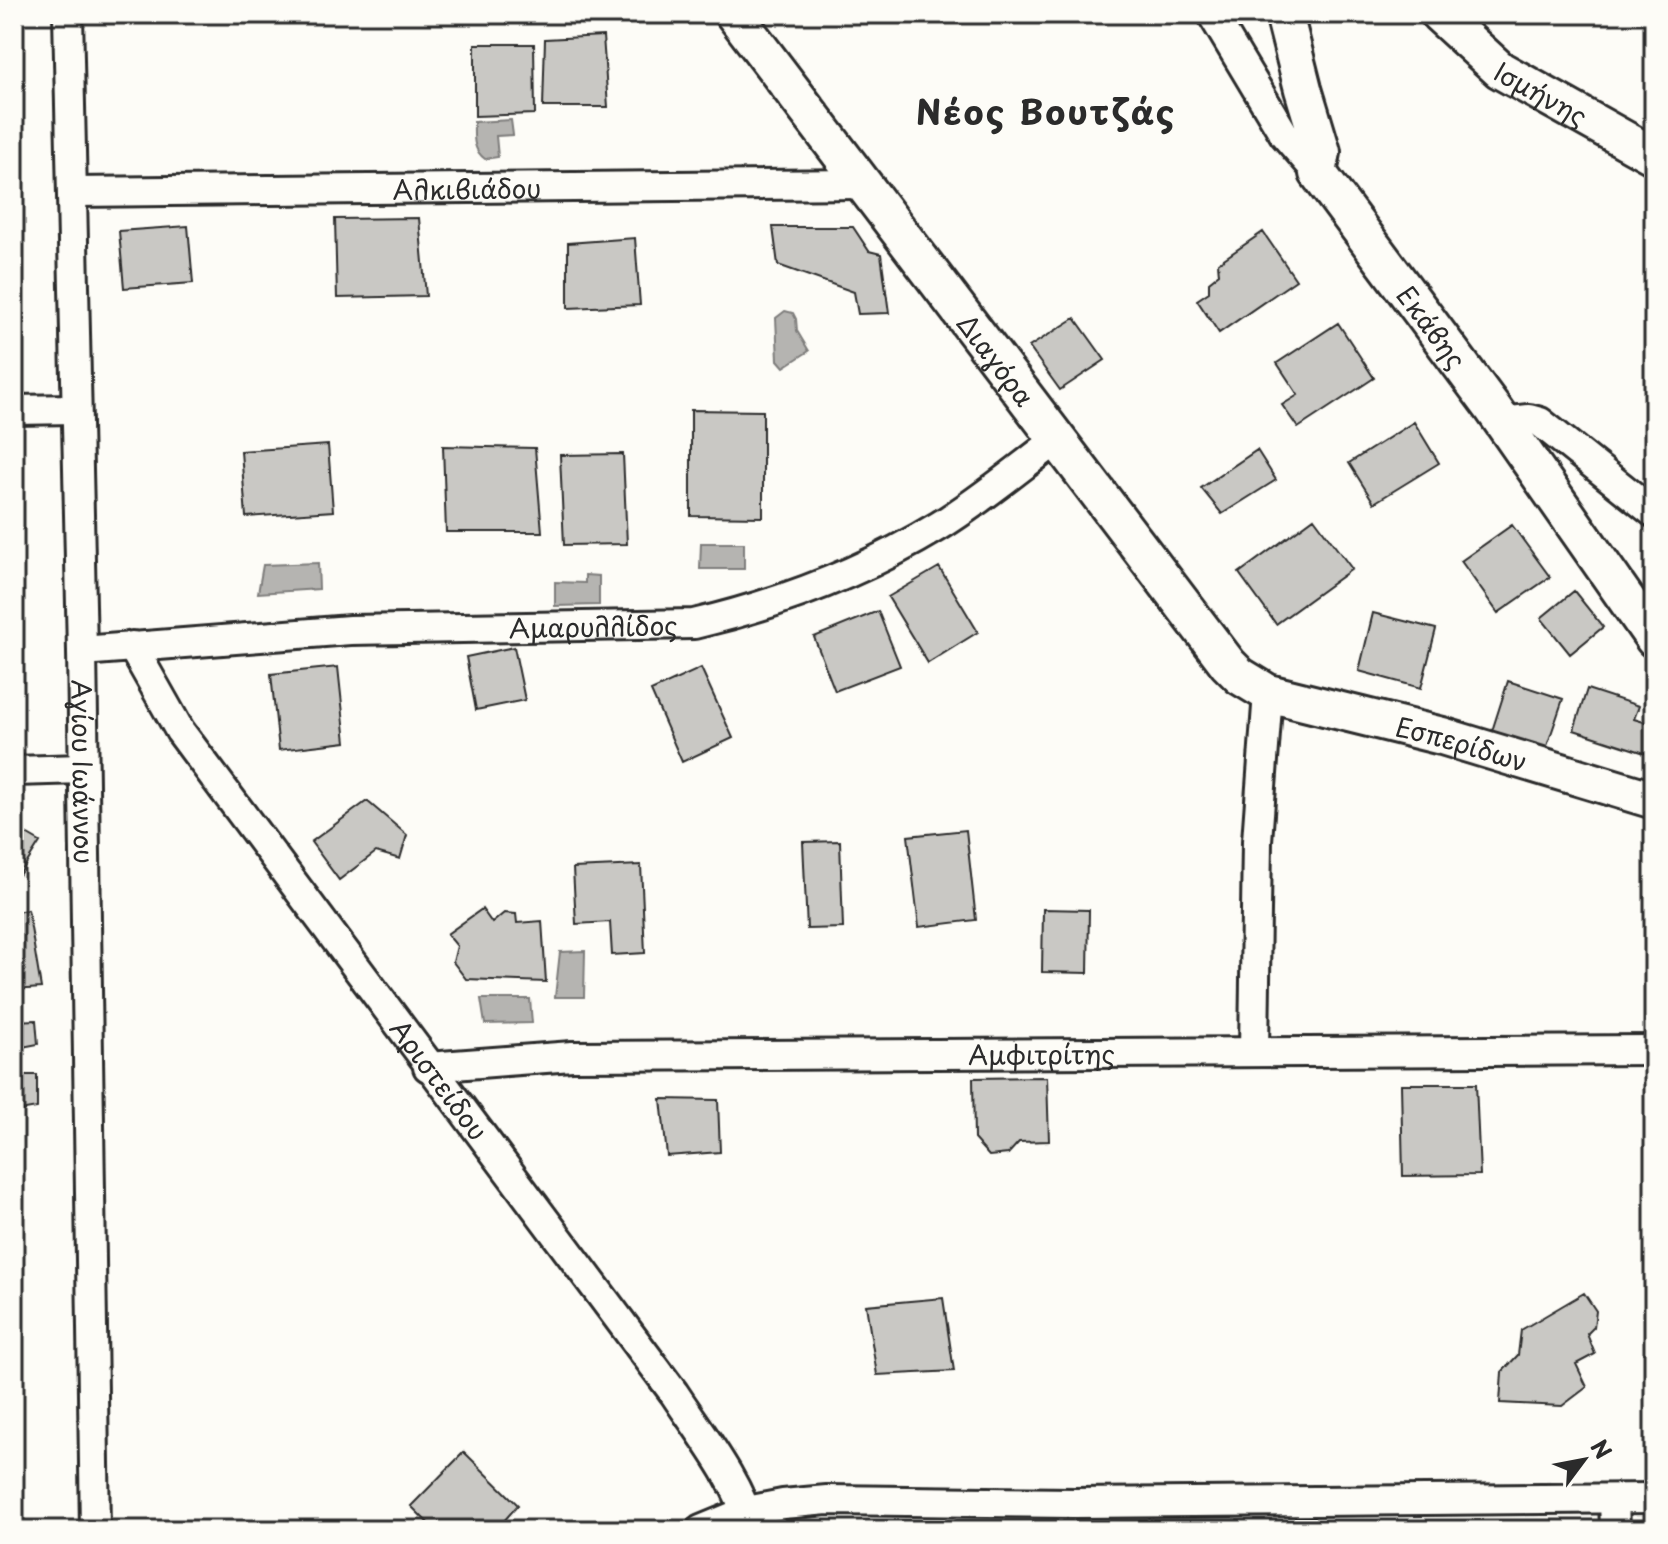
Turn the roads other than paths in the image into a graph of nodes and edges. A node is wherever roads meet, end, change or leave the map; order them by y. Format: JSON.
{"nodes":[{"id":1,"x":68,"y":14,"type":"edge"},
{"id":2,"x":734,"y":14,"type":"edge"},
{"id":3,"x":1212,"y":14,"type":"edge"},
{"id":4,"x":1284,"y":14,"type":"edge"},
{"id":5,"x":1439,"y":14,"type":"edge"},
{"id":6,"x":1654,"y":156,"type":"edge"},
{"id":7,"x":1318,"y":173,"type":"junction"},
{"id":8,"x":862,"y":184,"type":"junction"},
{"id":9,"x":73,"y":192,"type":"junction"},
{"id":10,"x":75,"y":409,"type":"junction"},
{"id":11,"x":14,"y":410,"type":"edge"},
{"id":12,"x":1502,"y":422,"type":"junction"},
{"id":13,"x":1058,"y":439,"type":"junction"},
{"id":14,"x":1654,"y":513,"type":"edge"},
{"id":15,"x":1654,"y":639,"type":"edge"},
{"id":16,"x":132,"y":646,"type":"junction"},
{"id":17,"x":82,"y":651,"type":"junction"},
{"id":18,"x":1268,"y":693,"type":"junction"},
{"id":19,"x":83,"y":769,"type":"junction"},
{"id":20,"x":14,"y":771,"type":"edge"},
{"id":21,"x":1654,"y":800,"type":"edge"},
{"id":22,"x":1654,"y":1050,"type":"edge"},
{"id":23,"x":1254,"y":1051,"type":"junction"},
{"id":24,"x":428,"y":1067,"type":"junction"},
{"id":25,"x":1654,"y":1498,"type":"edge"},
{"id":26,"x":1614,"y":1499,"type":"junction"},
{"id":27,"x":749,"y":1520,"type":"edge"},
{"id":28,"x":95,"y":1530,"type":"edge"},
{"id":29,"x":701,"y":1530,"type":"edge"},
{"id":30,"x":1615,"y":1530,"type":"edge"}],
"edges":[{"from":1,"to":9,"type":"street","name":"Αγίου Ιωάννου"},
{"from":2,"to":8,"type":"street","name":"Διαγόρα"},
{"from":3,"to":7,"type":"street","name":"Εκάβης"},
{"from":4,"to":7,"type":"street"},
{"from":5,"to":6,"type":"street","name":"Ισμήνης"},
{"from":7,"to":12,"type":"street","name":"Εκάβης"},
{"from":8,"to":9,"type":"street","name":"Αλκιβιάδου"},
{"from":8,"to":13,"type":"street","name":"Διαγόρα"},
{"from":9,"to":10,"type":"street","name":"Αγίου Ιωάννου"},
{"from":10,"to":11,"type":"street"},
{"from":10,"to":17,"type":"street","name":"Αγίου Ιωάννου"},
{"from":12,"to":14,"type":"street"},
{"from":12,"to":15,"type":"street","name":"Εκάβης"},
{"from":13,"to":16,"type":"street","name":"Αμαρυλλίδος"},
{"from":13,"to":18,"type":"street","name":"Διαγόρα"},
{"from":16,"to":17,"type":"street","name":"Αμαρυλλίδος"},
{"from":16,"to":24,"type":"street","name":"Αριστείδου"},
{"from":17,"to":19,"type":"street","name":"Αγίου Ιωάννου"},
{"from":18,"to":21,"type":"street","name":"Εσπερίδων"},
{"from":18,"to":23,"type":"street"},
{"from":19,"to":20,"type":"street"},
{"from":19,"to":28,"type":"street","name":"Αγίου Ιωάννου"},
{"from":22,"to":23,"type":"street","name":"Αμφιτρίτης"},
{"from":23,"to":24,"type":"street","name":"Αμφιτρίτης"},
{"from":24,"to":27,"type":"street","name":"Αριστείδου"},
{"from":25,"to":26,"type":"street"},
{"from":26,"to":27,"type":"street"},
{"from":26,"to":30,"type":"street"},
{"from":27,"to":29,"type":"street"}]}
